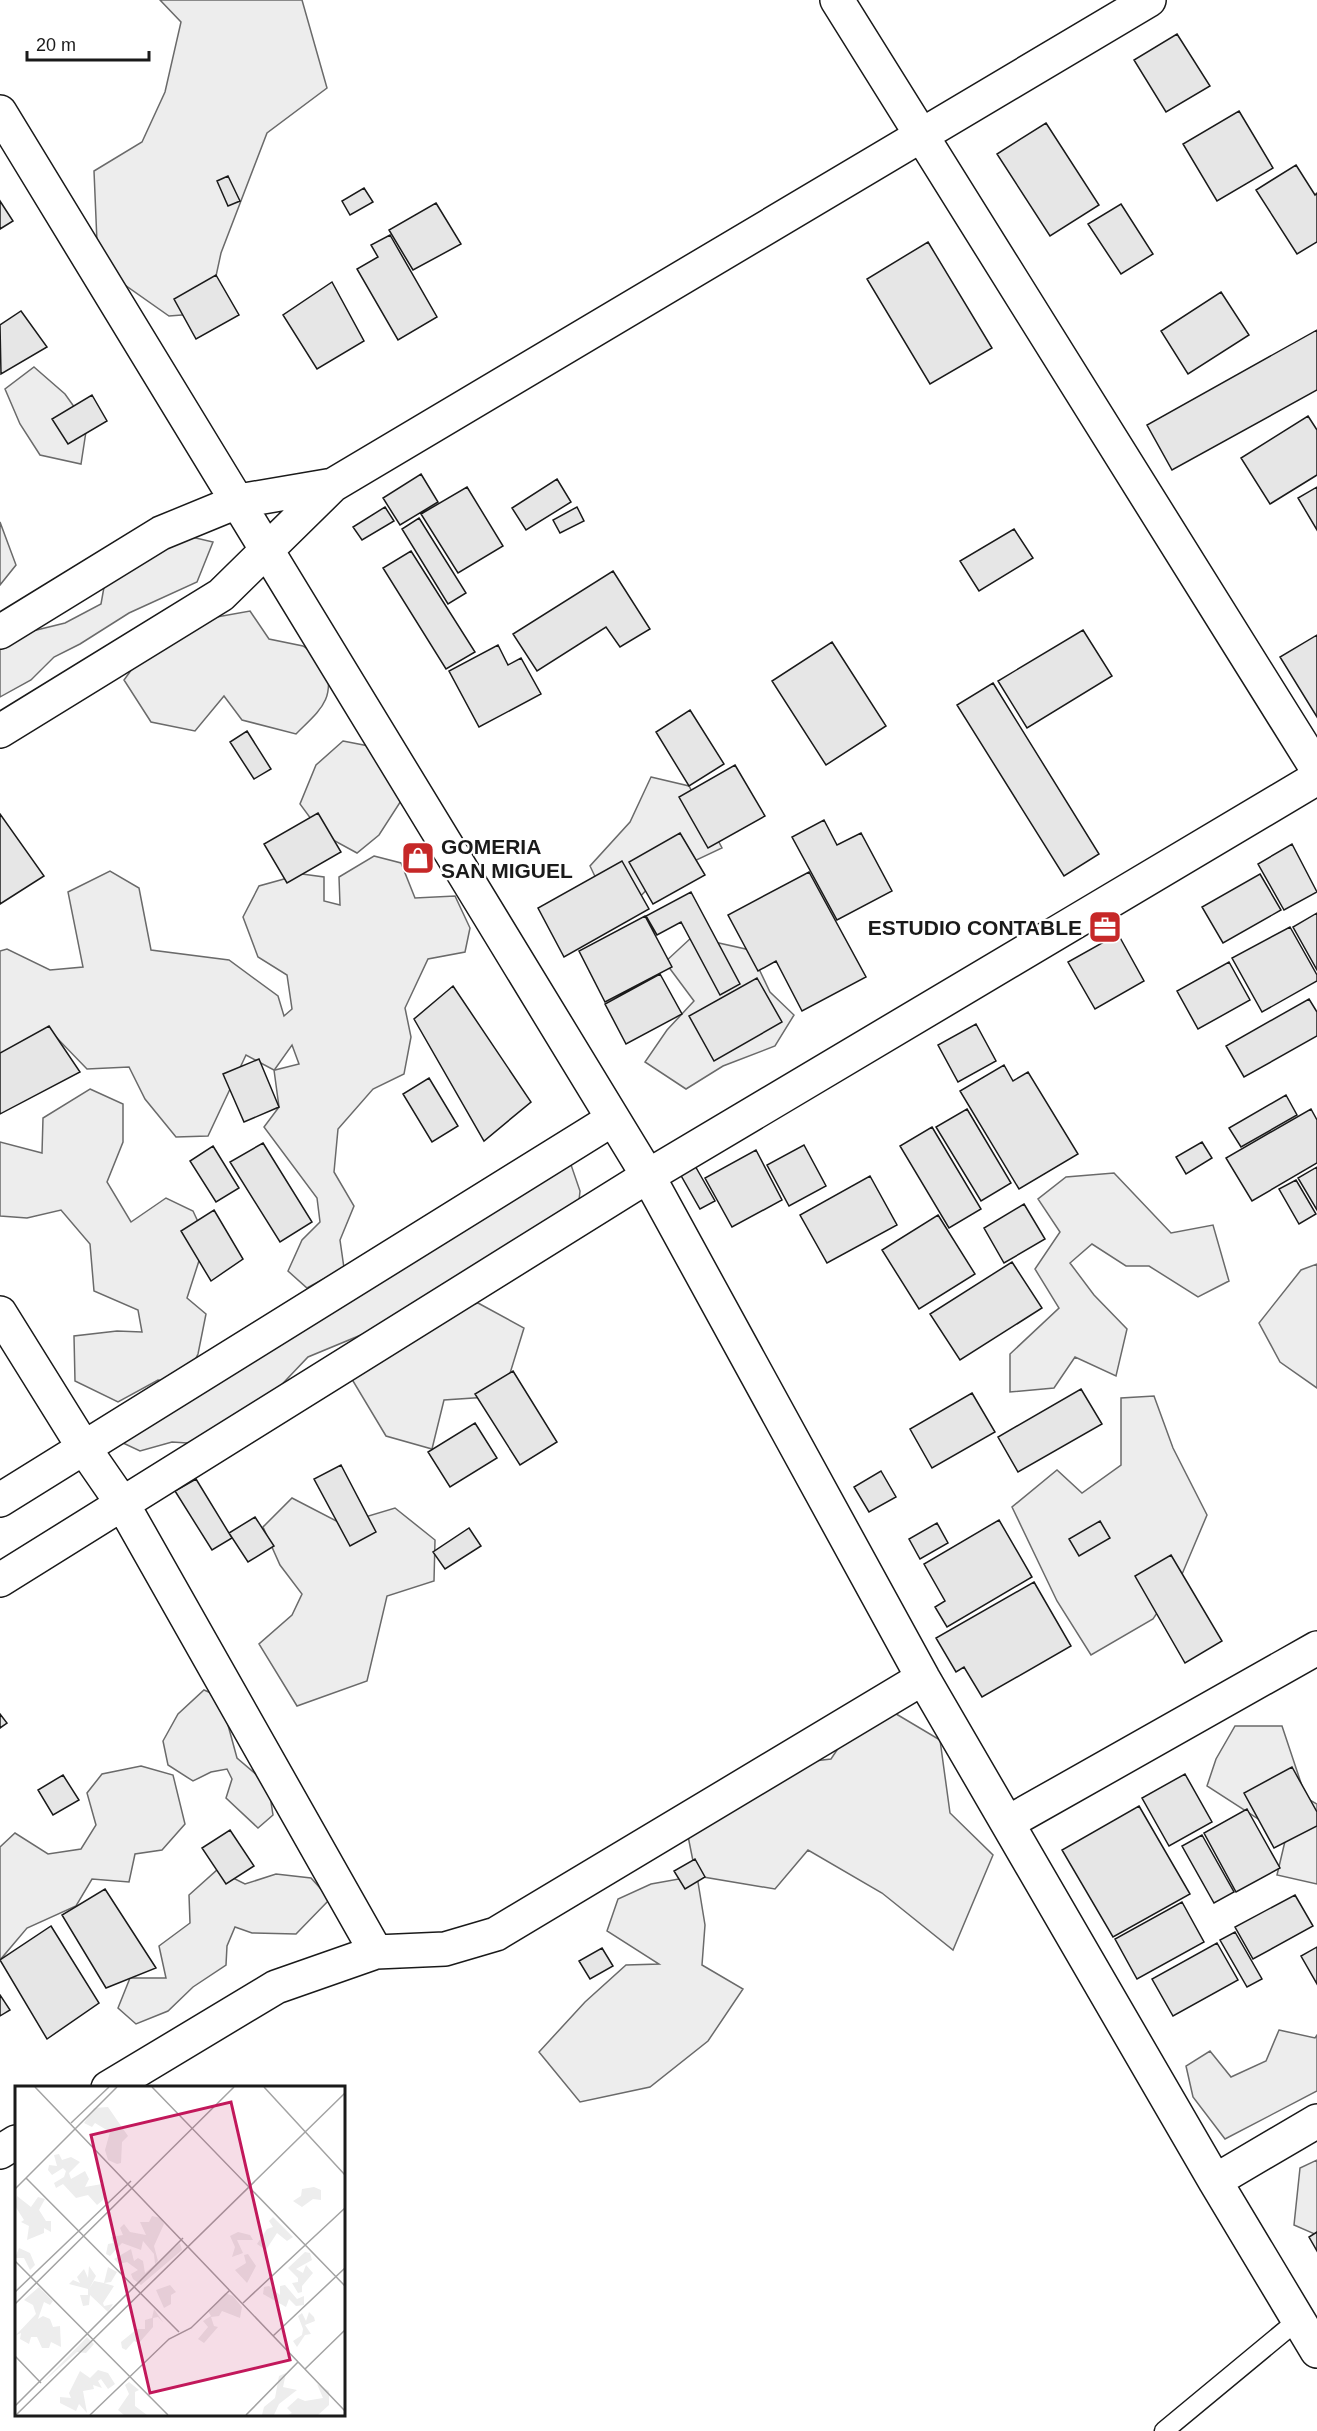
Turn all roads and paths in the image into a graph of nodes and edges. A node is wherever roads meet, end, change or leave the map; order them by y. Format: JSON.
{"nodes":[{"id":1,"x":837,"y":0,"type":"edge"},
{"id":2,"x":1149,"y":0,"type":"edge"},
{"id":3,"x":0,"y":112,"type":"edge"},
{"id":4,"x":921,"y":133,"type":"junction"},
{"id":5,"x":333,"y":484,"type":"junction"},
{"id":6,"x":238,"y":501,"type":"junction"},
{"id":7,"x":268,"y":549,"type":"junction"},
{"id":8,"x":0,"y":632,"type":"edge"},
{"id":9,"x":0,"y":731,"type":"edge"},
{"id":10,"x":1317,"y":769,"type":"edge"},
{"id":11,"x":1317,"y":778,"type":"edge"},
{"id":12,"x":613,"y":1119,"type":"junction"},
{"id":13,"x":648,"y":1176,"type":"junction"},
{"id":14,"x":0,"y":1313,"type":"edge"},
{"id":15,"x":84,"y":1448,"type":"junction"},
{"id":16,"x":0,"y":1500,"type":"edge"},
{"id":17,"x":122,"y":1503,"type":"junction"},
{"id":18,"x":0,"y":1580,"type":"edge"},
{"id":19,"x":1317,"y":1648,"type":"edge"},
{"id":20,"x":924,"y":1678,"type":"junction"},
{"id":21,"x":1009,"y":1822,"type":"junction"},
{"id":22,"x":376,"y":1952,"type":"junction"},
{"id":23,"x":111,"y":2086,"type":"edge"},
{"id":24,"x":1317,"y":2121,"type":"edge"},
{"id":25,"x":15,"y":2143,"type":"edge"},
{"id":26,"x":0,"y":2152,"type":"edge"},
{"id":27,"x":1215,"y":2181,"type":"junction"},
{"id":28,"x":1298,"y":2320,"type":"junction"},
{"id":29,"x":1317,"y":2351,"type":"edge"},
{"id":30,"x":1164,"y":2431,"type":"edge"}],
"edges":[{"from":1,"to":4,"type":"street"},
{"from":2,"to":4,"type":"street"},
{"from":3,"to":6,"type":"street"},
{"from":4,"to":5,"type":"street"},
{"from":4,"to":10,"type":"street"},
{"from":5,"to":6,"type":"street"},
{"from":5,"to":7,"type":"street"},
{"from":6,"to":7,"type":"street"},
{"from":6,"to":8,"type":"street"},
{"from":7,"to":9,"type":"street"},
{"from":7,"to":12,"type":"street"},
{"from":11,"to":13,"type":"street"},
{"from":12,"to":13,"type":"street"},
{"from":12,"to":15,"type":"street"},
{"from":13,"to":17,"type":"street"},
{"from":13,"to":20,"type":"street"},
{"from":14,"to":15,"type":"street"},
{"from":15,"to":16,"type":"street"},
{"from":15,"to":17,"type":"street"},
{"from":17,"to":18,"type":"street"},
{"from":17,"to":22,"type":"street"},
{"from":19,"to":21,"type":"street"},
{"from":20,"to":21,"type":"street"},
{"from":20,"to":22,"type":"street"},
{"from":21,"to":27,"type":"street"},
{"from":22,"to":23,"type":"street"},
{"from":24,"to":27,"type":"street"},
{"from":25,"to":26,"type":"street"},
{"from":27,"to":28,"type":"street"},
{"from":28,"to":29,"type":"street"},
{"from":28,"to":30,"type":"lane"}]}
